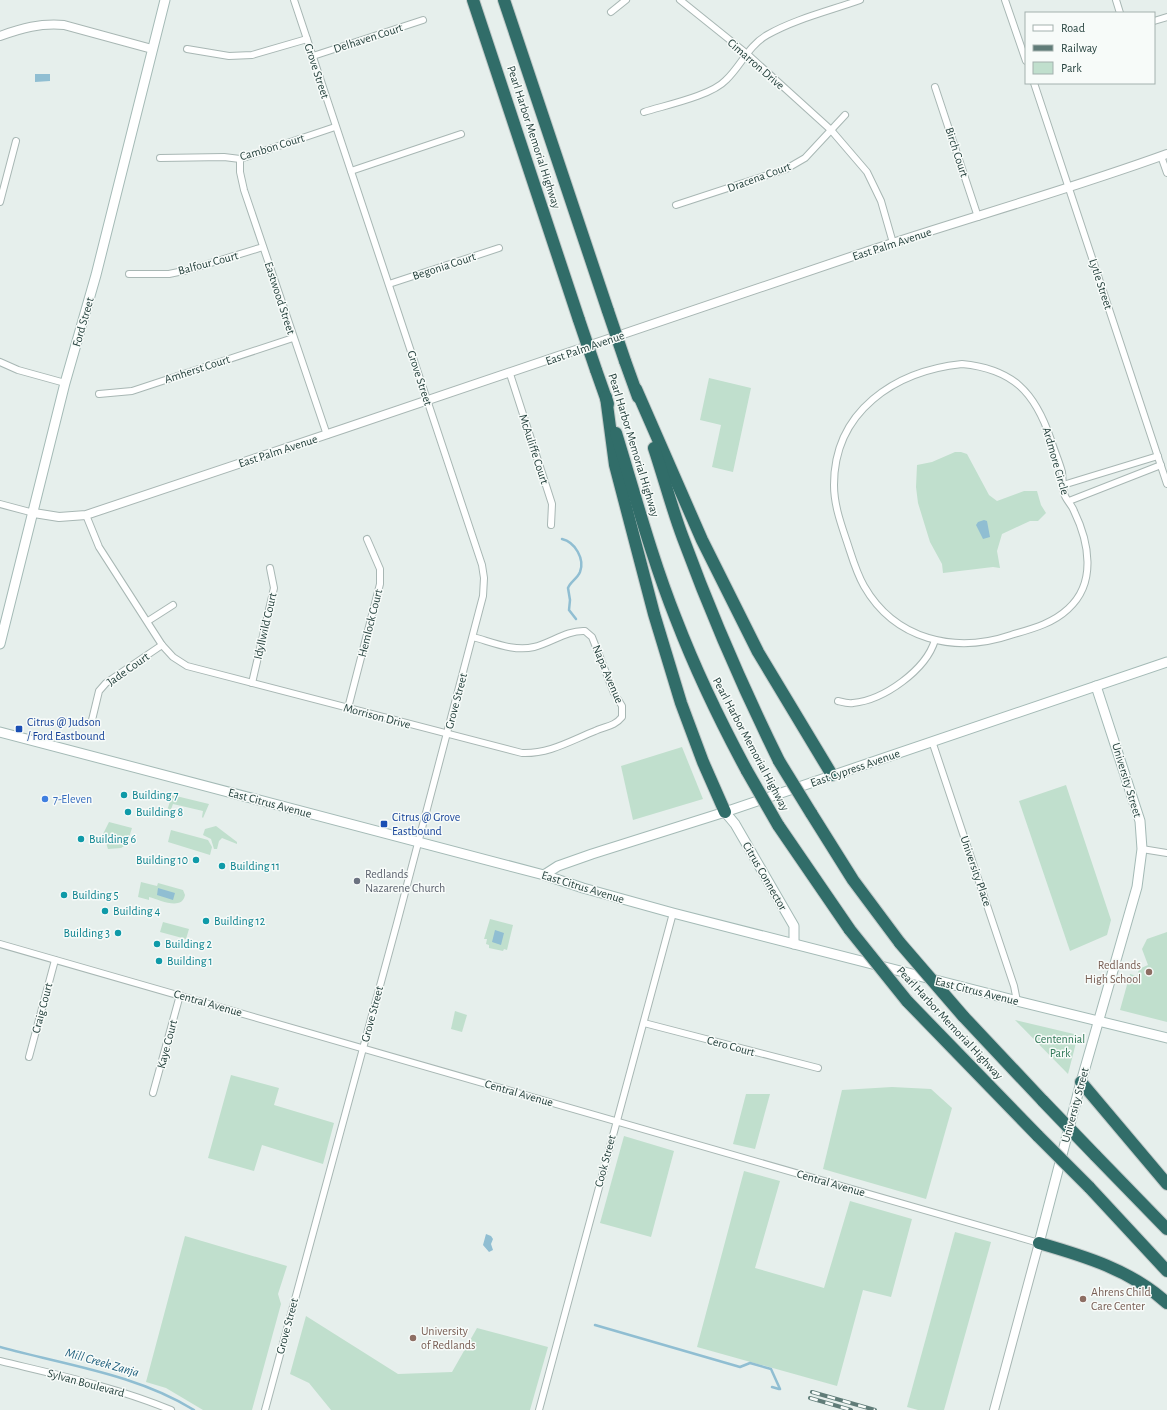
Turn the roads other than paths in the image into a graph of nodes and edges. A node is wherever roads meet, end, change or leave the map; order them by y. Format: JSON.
{"nodes":[{"id":1,"x":165,"y":0,"type":"edge"},
{"id":2,"x":294,"y":0,"type":"edge"},
{"id":3,"x":473,"y":0,"type":"edge"},
{"id":4,"x":504,"y":0,"type":"edge"},
{"id":5,"x":626,"y":0,"type":"edge"},
{"id":6,"x":680,"y":0,"type":"edge"},
{"id":7,"x":860,"y":0,"type":"edge"},
{"id":8,"x":1005,"y":0,"type":"edge"},
{"id":9,"x":1116,"y":0,"type":"edge"},
{"id":10,"x":611,"y":12,"type":"dead end"},
{"id":11,"x":1120,"y":12,"type":"edge"},
{"id":12,"x":1167,"y":17,"type":"edge"},
{"id":13,"x":423,"y":20,"type":"dead end"},
{"id":14,"x":1155,"y":21,"type":"edge"},
{"id":15,"x":0,"y":36,"type":"edge"},
{"id":16,"x":307,"y":39,"type":"junction"},
{"id":17,"x":152,"y":49,"type":"junction"},
{"id":18,"x":187,"y":49,"type":"dead end"},
{"id":19,"x":746,"y":53,"type":"junction"},
{"id":20,"x":313,"y":56,"type":"junction"},
{"id":21,"x":1025,"y":58,"type":"edge"},
{"id":22,"x":1034,"y":84,"type":"edge"},
{"id":23,"x":935,"y":87,"type":"dead end"},
{"id":24,"x":644,"y":112,"type":"dead end"},
{"id":25,"x":844,"y":115,"type":"dead end"},
{"id":26,"x":336,"y":127,"type":"junction"},
{"id":27,"x":831,"y":130,"type":"junction"},
{"id":28,"x":461,"y":134,"type":"dead end"},
{"id":29,"x":16,"y":141,"type":"dead end"},
{"id":30,"x":1164,"y":155,"type":"edge"},
{"id":31,"x":160,"y":158,"type":"dead end"},
{"id":32,"x":240,"y":159,"type":"junction"},
{"id":33,"x":351,"y":171,"type":"junction"},
{"id":34,"x":1167,"y":173,"type":"edge"},
{"id":35,"x":1070,"y":187,"type":"junction"},
{"id":36,"x":0,"y":202,"type":"edge"},
{"id":37,"x":676,"y":205,"type":"dead end"},
{"id":38,"x":978,"y":217,"type":"junction"},
{"id":39,"x":893,"y":243,"type":"junction"},
{"id":40,"x":263,"y":247,"type":"junction"},
{"id":41,"x":499,"y":248,"type":"dead end"},
{"id":42,"x":129,"y":274,"type":"dead end"},
{"id":43,"x":389,"y":284,"type":"junction"},
{"id":44,"x":293,"y":338,"type":"junction"},
{"id":45,"x":0,"y":362,"type":"edge"},
{"id":46,"x":510,"y":374,"type":"junction"},
{"id":47,"x":65,"y":382,"type":"junction"},
{"id":48,"x":636,"y":389,"type":"junction"},
{"id":49,"x":99,"y":394,"type":"dead end"},
{"id":50,"x":606,"y":397,"type":"junction"},
{"id":51,"x":428,"y":401,"type":"junction"},
{"id":52,"x":327,"y":435,"type":"junction"},
{"id":53,"x":1158,"y":456,"type":"junction"},
{"id":54,"x":1161,"y":465,"type":"junction"},
{"id":55,"x":1167,"y":484,"type":"edge"},
{"id":56,"x":1063,"y":485,"type":"junction"},
{"id":57,"x":1069,"y":501,"type":"junction"},
{"id":58,"x":0,"y":504,"type":"edge"},
{"id":59,"x":34,"y":513,"type":"junction"},
{"id":60,"x":86,"y":514,"type":"junction"},
{"id":61,"x":551,"y":525,"type":"dead end"},
{"id":62,"x":367,"y":539,"type":"dead end"},
{"id":63,"x":270,"y":568,"type":"dead end"},
{"id":64,"x":173,"y":605,"type":"dead end"},
{"id":65,"x":148,"y":621,"type":"junction"},
{"id":66,"x":473,"y":636,"type":"junction"},
{"id":67,"x":935,"y":640,"type":"junction"},
{"id":68,"x":0,"y":644,"type":"edge"},
{"id":69,"x":162,"y":644,"type":"junction"},
{"id":70,"x":1167,"y":662,"type":"edge"},
{"id":71,"x":252,"y":683,"type":"junction"},
{"id":72,"x":1096,"y":686,"type":"junction"},
{"id":73,"x":838,"y":701,"type":"dead end"},
{"id":74,"x":348,"y":708,"type":"junction"},
{"id":75,"x":622,"y":717,"type":"joint"},
{"id":76,"x":92,"y":720,"type":"dead end"},
{"id":77,"x":0,"y":732,"type":"edge"},
{"id":78,"x":447,"y":735,"type":"junction"},
{"id":79,"x":932,"y":741,"type":"junction"},
{"id":80,"x":832,"y":775,"type":"junction"},
{"id":81,"x":725,"y":812,"type":"junction"},
{"id":82,"x":419,"y":842,"type":"junction"},
{"id":83,"x":1142,"y":849,"type":"junction"},
{"id":84,"x":1167,"y":853,"type":"edge"},
{"id":85,"x":544,"y":875,"type":"junction"},
{"id":86,"x":673,"y":913,"type":"junction"},
{"id":87,"x":0,"y":944,"type":"edge"},
{"id":88,"x":794,"y":944,"type":"junction"},
{"id":89,"x":55,"y":960,"type":"junction"},
{"id":90,"x":180,"y":995,"type":"junction"},
{"id":91,"x":1016,"y":1002,"type":"junction"},
{"id":92,"x":1099,"y":1021,"type":"junction"},
{"id":93,"x":644,"y":1023,"type":"junction"},
{"id":94,"x":1167,"y":1038,"type":"edge"},
{"id":95,"x":363,"y":1048,"type":"junction"},
{"id":96,"x":29,"y":1057,"type":"dead end"},
{"id":97,"x":818,"y":1068,"type":"dead end"},
{"id":98,"x":1081,"y":1082,"type":"junction"},
{"id":99,"x":153,"y":1092,"type":"dead end"},
{"id":100,"x":616,"y":1121,"type":"junction"},
{"id":101,"x":1167,"y":1184,"type":"edge"},
{"id":102,"x":1167,"y":1229,"type":"edge"},
{"id":103,"x":1039,"y":1243,"type":"junction"},
{"id":104,"x":1167,"y":1270,"type":"edge"},
{"id":105,"x":1167,"y":1303,"type":"edge"},
{"id":106,"x":0,"y":1361,"type":"edge"},
{"id":107,"x":171,"y":1410,"type":"edge"},
{"id":108,"x":265,"y":1410,"type":"edge"},
{"id":109,"x":539,"y":1410,"type":"edge"},
{"id":110,"x":994,"y":1410,"type":"edge"}],
"edges":[{"from":1,"to":17,"type":"main road","name":"Ford Street"},
{"from":2,"to":16,"type":"street","name":"Grove Street"},
{"from":3,"to":50,"type":"highway","name":"Pearl Harbor Memorial Highway","bridge":true},
{"from":4,"to":48,"type":"highway","name":"Pearl Harbor Memorial Highway","bridge":true},
{"from":5,"to":10,"type":"street"},
{"from":6,"to":19,"type":"street","name":"Cimarron Drive"},
{"from":7,"to":19,"type":"street"},
{"from":8,"to":21,"type":"street"},
{"from":9,"to":11,"type":"street"},
{"from":12,"to":14,"type":"street"},
{"from":13,"to":20,"type":"street","name":"Delhaven Court"},
{"from":15,"to":17,"type":"street"},
{"from":16,"to":18,"type":"street"},
{"from":16,"to":20,"type":"street","name":"Grove Street"},
{"from":17,"to":47,"type":"main road","name":"Ford Street"},
{"from":19,"to":24,"type":"street"},
{"from":19,"to":27,"type":"street","name":"Cimarron Drive"},
{"from":20,"to":26,"type":"street","name":"Grove Street"},
{"from":22,"to":35,"type":"street","name":"Lytle Street"},
{"from":23,"to":38,"type":"street","name":"Birch Court"},
{"from":25,"to":27,"type":"street"},
{"from":26,"to":32,"type":"street","name":"Cambon Court"},
{"from":26,"to":33,"type":"street","name":"Grove Street"},
{"from":27,"to":37,"type":"street","name":"Dracena Court"},
{"from":27,"to":39,"type":"street","name":"Cimarron Drive"},
{"from":28,"to":33,"type":"street"},
{"from":29,"to":36,"type":"street"},
{"from":30,"to":34,"type":"street"},
{"from":30,"to":35,"type":"street","name":"East Palm Avenue"},
{"from":31,"to":32,"type":"street","name":"Cambon Court"},
{"from":32,"to":40,"type":"street","name":"Eastwood Street"},
{"from":33,"to":43,"type":"street","name":"Grove Street"},
{"from":35,"to":38,"type":"street","name":"East Palm Avenue"},
{"from":35,"to":53,"type":"street","name":"Lytle Street"},
{"from":38,"to":39,"type":"street","name":"East Palm Avenue"},
{"from":39,"to":46,"type":"street","name":"East Palm Avenue"},
{"from":40,"to":42,"type":"street","name":"Balfour Court"},
{"from":40,"to":44,"type":"street","name":"Eastwood Street"},
{"from":41,"to":43,"type":"street","name":"Begonia Court"},
{"from":43,"to":51,"type":"street","name":"Grove Street"},
{"from":44,"to":49,"type":"street","name":"Amherst Court"},
{"from":44,"to":52,"type":"street","name":"Eastwood Street"},
{"from":45,"to":47,"type":"street"},
{"from":46,"to":51,"type":"street","name":"East Palm Avenue"},
{"from":46,"to":61,"type":"street","name":"McAuliffe Court"},
{"from":47,"to":59,"type":"main road","name":"Ford Street"},
{"from":48,"to":80,"type":"highway"},
{"from":48,"to":102,"type":"highway","name":"Pearl Harbor Memorial Highway","bridge":true},
{"from":50,"to":81,"type":"highway"},
{"from":50,"to":104,"type":"highway","name":"Pearl Harbor Memorial Highway","bridge":true},
{"from":51,"to":52,"type":"street","name":"East Palm Avenue"},
{"from":51,"to":66,"type":"street","name":"Grove Street"},
{"from":52,"to":60,"type":"street","name":"East Palm Avenue"},
{"from":53,"to":54,"type":"street","name":"Lytle Street"},
{"from":53,"to":56,"type":"street"},
{"from":54,"to":55,"type":"street","name":"Lytle Street"},
{"from":54,"to":57,"type":"street"},
{"from":56,"to":57,"type":"street","name":"Ardmore Circle"},
{"from":56,"to":67,"type":"street","name":"Ardmore Circle"},
{"from":57,"to":67,"type":"street","name":"Ardmore Circle"},
{"from":58,"to":59,"type":"street","name":"East Palm Avenue"},
{"from":59,"to":60,"type":"street","name":"East Palm Avenue"},
{"from":59,"to":68,"type":"main road","name":"Ford Street"},
{"from":60,"to":65,"type":"street","name":"Morrison Drive"},
{"from":62,"to":74,"type":"street","name":"Hemlock Court"},
{"from":63,"to":71,"type":"street","name":"Idyllwild Court"},
{"from":64,"to":65,"type":"street"},
{"from":65,"to":69,"type":"street","name":"Morrison Drive"},
{"from":66,"to":75,"type":"street","name":"Napa Avenue"},
{"from":66,"to":78,"type":"street","name":"Grove Street"},
{"from":67,"to":73,"type":"street"},
{"from":69,"to":71,"type":"street","name":"Morrison Drive"},
{"from":69,"to":76,"type":"street","name":"Jade Court"},
{"from":70,"to":72,"type":"main road","name":"East Cypress Avenue"},
{"from":71,"to":74,"type":"street","name":"Morrison Drive"},
{"from":72,"to":79,"type":"main road","name":"East Cypress Avenue"},
{"from":72,"to":83,"type":"main road","name":"University Street"},
{"from":74,"to":78,"type":"street","name":"Morrison Drive"},
{"from":75,"to":78,"type":"street","name":"Morrison Drive"},
{"from":77,"to":82,"type":"main road","name":"East Citrus Avenue"},
{"from":78,"to":82,"type":"street","name":"Grove Street"},
{"from":79,"to":80,"type":"main road","name":"East Cypress Avenue"},
{"from":79,"to":91,"type":"street","name":"University Place"},
{"from":80,"to":81,"type":"main road","name":"East Cypress Avenue"},
{"from":81,"to":85,"type":"main road","name":"East Cypress Avenue"},
{"from":81,"to":88,"type":"main road","name":"Citrus Connector"},
{"from":82,"to":85,"type":"main road","name":"East Citrus Avenue"},
{"from":82,"to":95,"type":"street","name":"Grove Street"},
{"from":83,"to":84,"type":"street"},
{"from":83,"to":92,"type":"main road","name":"University Street"},
{"from":85,"to":86,"type":"main road","name":"East Citrus Avenue"},
{"from":86,"to":88,"type":"main road","name":"East Citrus Avenue"},
{"from":86,"to":93,"type":"street","name":"Cook Street"},
{"from":87,"to":89,"type":"street","name":"Central Avenue"},
{"from":88,"to":91,"type":"main road","name":"East Citrus Avenue"},
{"from":89,"to":90,"type":"street","name":"Central Avenue"},
{"from":89,"to":96,"type":"street","name":"Craig Court"},
{"from":90,"to":95,"type":"street","name":"Central Avenue"},
{"from":90,"to":99,"type":"street","name":"Kaye Court"},
{"from":91,"to":92,"type":"main road","name":"East Citrus Avenue"},
{"from":92,"to":94,"type":"main road","name":"East Citrus Avenue"},
{"from":92,"to":98,"type":"main road","name":"University Street"},
{"from":93,"to":97,"type":"street","name":"Cero Court"},
{"from":93,"to":100,"type":"street","name":"Cook Street"},
{"from":95,"to":100,"type":"street","name":"Central Avenue"},
{"from":95,"to":108,"type":"street","name":"Grove Street"},
{"from":98,"to":101,"type":"highway"},
{"from":98,"to":103,"type":"main road","name":"University Street"},
{"from":100,"to":103,"type":"street","name":"Central Avenue"},
{"from":100,"to":109,"type":"street","name":"Cook Street"},
{"from":103,"to":105,"type":"highway"},
{"from":103,"to":110,"type":"street","name":"University Street"},
{"from":106,"to":107,"type":"street","name":"Sylvan Boulevard"}]}
